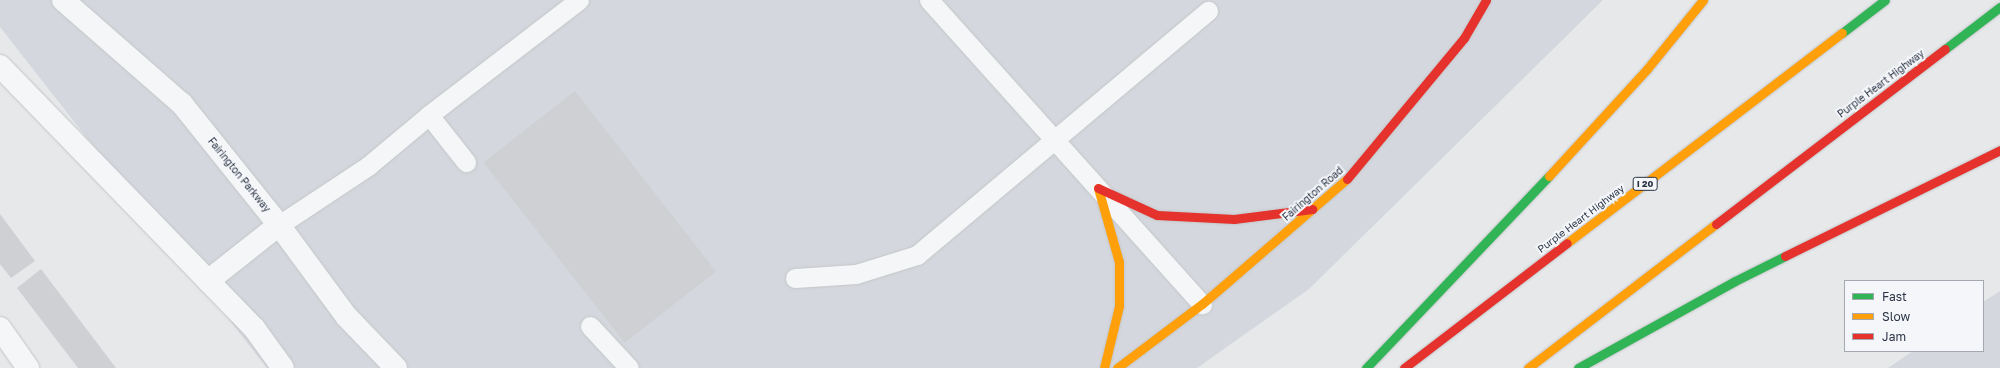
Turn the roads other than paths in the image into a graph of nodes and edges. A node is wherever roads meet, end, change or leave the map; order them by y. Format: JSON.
{"nodes":[{"id":1,"x":63,"y":0,"type":"edge"},
{"id":2,"x":580,"y":0,"type":"edge"},
{"id":3,"x":929,"y":0,"type":"edge"},
{"id":4,"x":1486,"y":0,"type":"edge"},
{"id":5,"x":1703,"y":0,"type":"edge"},
{"id":6,"x":1885,"y":0,"type":"edge"},
{"id":7,"x":2000,"y":7,"type":"edge"},
{"id":8,"x":1208,"y":11,"type":"dead end"},
{"id":9,"x":0,"y":66,"type":"edge"},
{"id":10,"x":429,"y":115,"type":"junction"},
{"id":11,"x":1056,"y":140,"type":"junction"},
{"id":12,"x":2000,"y":150,"type":"edge"},
{"id":13,"x":466,"y":162,"type":"dead end"},
{"id":14,"x":1098,"y":188,"type":"junction"},
{"id":15,"x":1312,"y":209,"type":"junction"},
{"id":16,"x":279,"y":224,"type":"junction"},
{"id":17,"x":795,"y":278,"type":"dead end"},
{"id":18,"x":208,"y":281,"type":"junction"},
{"id":19,"x":1202,"y":304,"type":"junction"},
{"id":20,"x":590,"y":326,"type":"dead end"},
{"id":21,"x":0,"y":328,"type":"edge"},
{"id":22,"x":28,"y":368,"type":"edge"},
{"id":23,"x":283,"y":368,"type":"edge"},
{"id":24,"x":396,"y":368,"type":"edge"},
{"id":25,"x":629,"y":368,"type":"edge"},
{"id":26,"x":1104,"y":368,"type":"edge"},
{"id":27,"x":1117,"y":368,"type":"edge"},
{"id":28,"x":1366,"y":368,"type":"edge"},
{"id":29,"x":1404,"y":368,"type":"edge"},
{"id":30,"x":1528,"y":368,"type":"edge"},
{"id":31,"x":1578,"y":368,"type":"edge"}],
"edges":[{"from":1,"to":16,"type":"street","name":"Fairington Parkway"},
{"from":2,"to":10,"type":"lane"},
{"from":3,"to":11,"type":"lane"},
{"from":4,"to":15,"type":"main road","name":"Fairington Road"},
{"from":5,"to":28,"type":"main road"},
{"from":6,"to":29,"type":"main road","name":"Purple Heart Highway","number":"I 20"},
{"from":7,"to":30,"type":"main road","name":"Purple Heart Highway"},
{"from":8,"to":11,"type":"lane"},
{"from":9,"to":18,"type":"street"},
{"from":10,"to":13,"type":"lane"},
{"from":10,"to":16,"type":"lane"},
{"from":11,"to":14,"type":"lane"},
{"from":11,"to":17,"type":"lane"},
{"from":12,"to":31,"type":"main road"},
{"from":14,"to":15,"type":"main road"},
{"from":14,"to":19,"type":"lane"},
{"from":14,"to":26,"type":"main road"},
{"from":15,"to":19,"type":"main road","name":"Fairington Road"},
{"from":16,"to":18,"type":"street"},
{"from":16,"to":24,"type":"street","name":"Fairington Parkway"},
{"from":18,"to":23,"type":"street"},
{"from":19,"to":27,"type":"main road","name":"Fairington Road"},
{"from":20,"to":25,"type":"lane"},
{"from":21,"to":22,"type":"street"}]}
